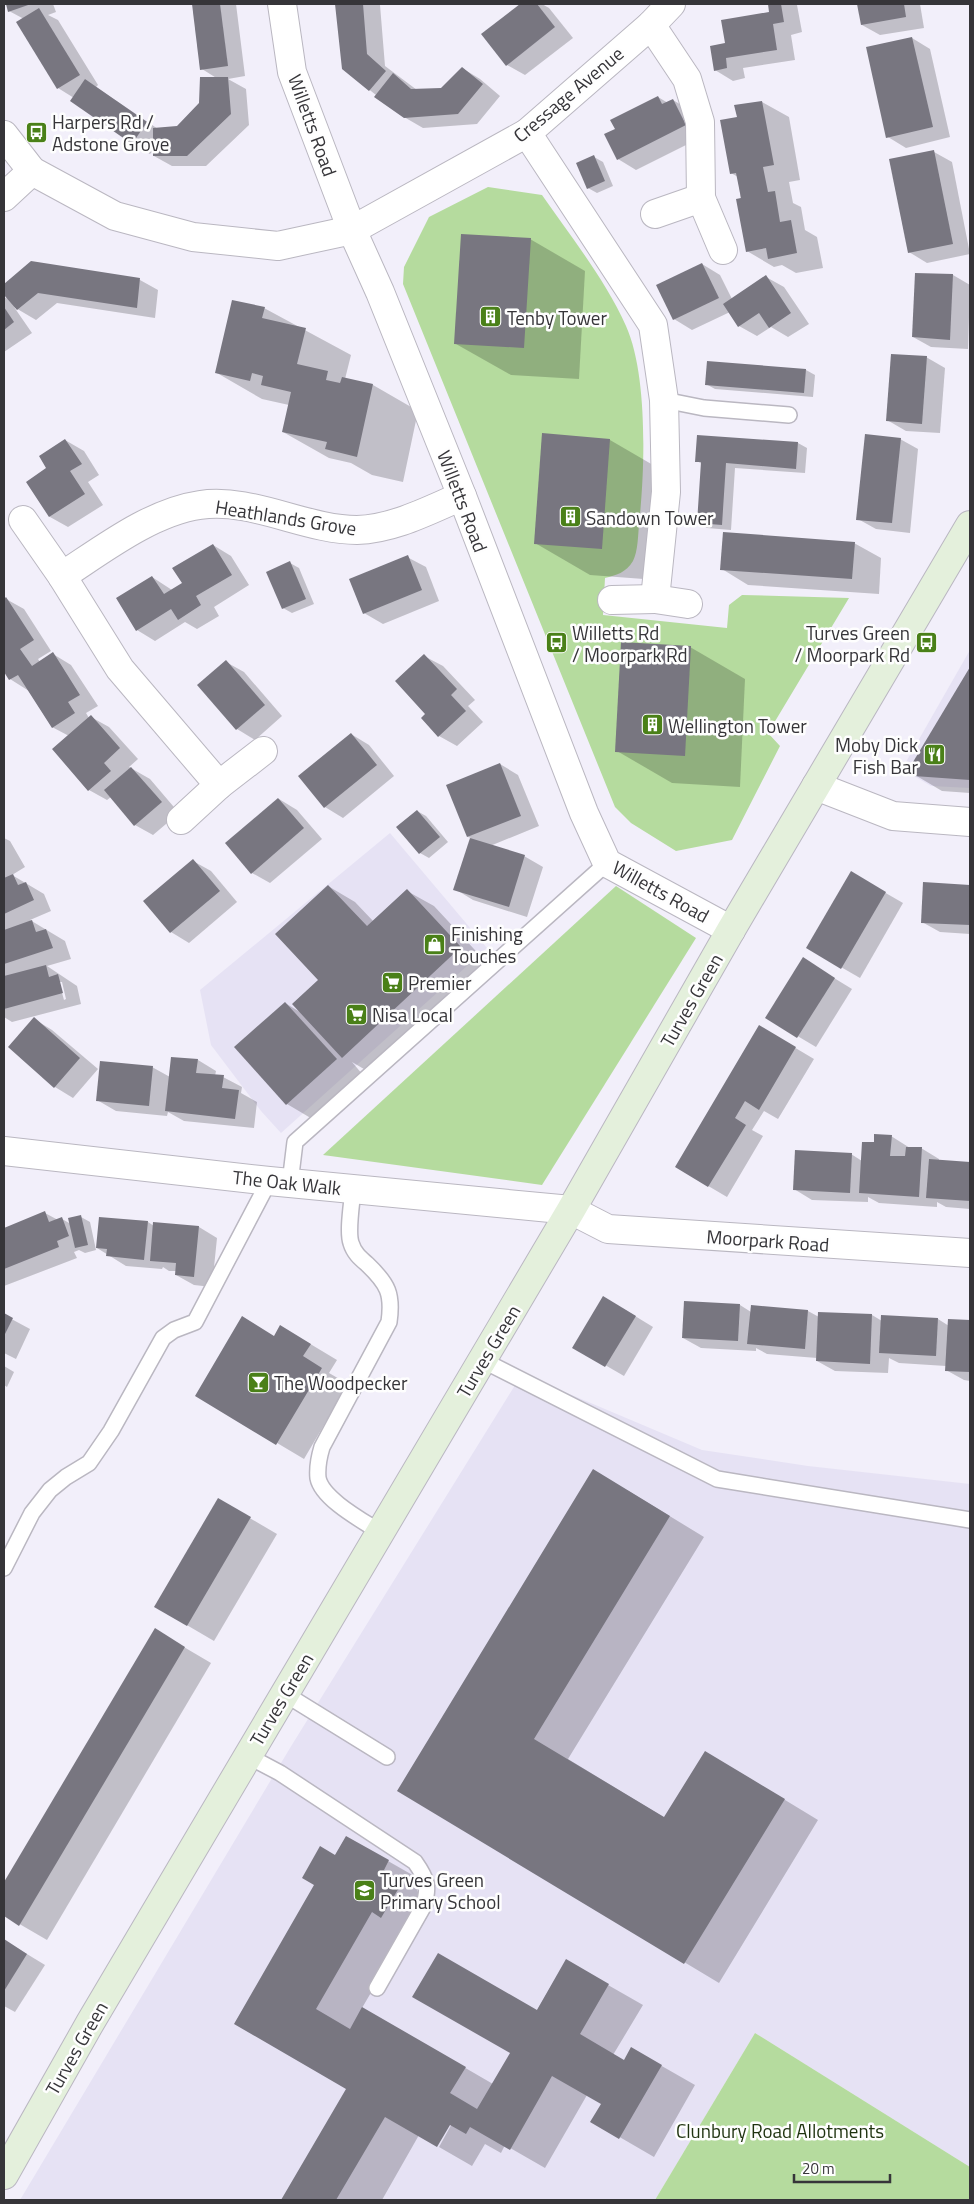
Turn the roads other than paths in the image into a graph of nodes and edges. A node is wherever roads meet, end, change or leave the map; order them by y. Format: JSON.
{"nodes":[{"id":1,"x":282,"y":4,"type":"edge"},
{"id":2,"x":670,"y":4,"type":"edge"},
{"id":3,"x":651,"y":25,"type":"junction"},
{"id":4,"x":527,"y":133,"type":"junction"},
{"id":5,"x":4,"y":135,"type":"edge"},
{"id":6,"x":32,"y":171,"type":"junction"},
{"id":7,"x":4,"y":197,"type":"edge"},
{"id":8,"x":701,"y":198,"type":"junction"},
{"id":9,"x":655,"y":214,"type":"dead end"},
{"id":10,"x":352,"y":230,"type":"junction"},
{"id":11,"x":723,"y":250,"type":"dead end"},
{"id":12,"x":664,"y":400,"type":"junction"},
{"id":13,"x":789,"y":415,"type":"dead end"},
{"id":14,"x":462,"y":496,"type":"junction"},
{"id":15,"x":23,"y":520,"type":"dead end"},
{"id":16,"x":970,"y":525,"type":"edge"},
{"id":17,"x":62,"y":576,"type":"junction"},
{"id":18,"x":655,"y":599,"type":"junction"},
{"id":19,"x":612,"y":600,"type":"dead end"},
{"id":20,"x":688,"y":604,"type":"dead end"},
{"id":21,"x":263,"y":751,"type":"dead end"},
{"id":22,"x":219,"y":785,"type":"junction"},
{"id":23,"x":816,"y":786,"type":"junction"},
{"id":24,"x":181,"y":820,"type":"dead end"},
{"id":25,"x":970,"y":822,"type":"edge"},
{"id":26,"x":607,"y":863,"type":"junction"},
{"id":27,"x":731,"y":930,"type":"junction"},
{"id":28,"x":4,"y":1151,"type":"edge"},
{"id":29,"x":280,"y":1182,"type":"junction"},
{"id":30,"x":353,"y":1189,"type":"junction"},
{"id":31,"x":571,"y":1210,"type":"junction"},
{"id":32,"x":970,"y":1253,"type":"edge"},
{"id":33,"x":482,"y":1360,"type":"junction"},
{"id":34,"x":970,"y":1520,"type":"edge"},
{"id":35,"x":380,"y":1532,"type":"junction"},
{"id":36,"x":4,"y":1568,"type":"edge"},
{"id":37,"x":285,"y":1694,"type":"junction"},
{"id":38,"x":248,"y":1756,"type":"junction"},
{"id":39,"x":387,"y":1757,"type":"dead end"},
{"id":40,"x":377,"y":1988,"type":"dead end"},
{"id":41,"x":4,"y":2175,"type":"edge"}],
"edges":[{"from":1,"to":10,"type":"street","name":"Willetts Road"},
{"from":2,"to":3,"type":"street","name":"Cressage Avenue"},
{"from":3,"to":4,"type":"street","name":"Cressage Avenue"},
{"from":3,"to":8,"type":"street"},
{"from":4,"to":10,"type":"street","name":"Cressage Avenue"},
{"from":4,"to":12,"type":"street"},
{"from":5,"to":6,"type":"street"},
{"from":6,"to":7,"type":"street"},
{"from":6,"to":10,"type":"street","name":"Cressage Avenue"},
{"from":8,"to":9,"type":"street"},
{"from":8,"to":11,"type":"street"},
{"from":10,"to":14,"type":"street","name":"Willetts Road"},
{"from":12,"to":13,"type":"lane"},
{"from":12,"to":18,"type":"street"},
{"from":14,"to":17,"type":"street","name":"Heathlands Grove"},
{"from":14,"to":26,"type":"street","name":"Willetts Road"},
{"from":15,"to":17,"type":"street"},
{"from":16,"to":23,"type":"street","name":"Turves Green"},
{"from":17,"to":22,"type":"street"},
{"from":18,"to":19,"type":"street"},
{"from":18,"to":20,"type":"street"},
{"from":21,"to":22,"type":"street"},
{"from":22,"to":24,"type":"street"},
{"from":23,"to":25,"type":"street"},
{"from":23,"to":27,"type":"street","name":"Turves Green"},
{"from":26,"to":27,"type":"street","name":"Willetts Road"},
{"from":26,"to":29,"type":"lane"},
{"from":27,"to":31,"type":"street","name":"Turves Green"},
{"from":28,"to":29,"type":"street","name":"The Oak Walk"},
{"from":29,"to":30,"type":"street","name":"The Oak Walk"},
{"from":29,"to":36,"type":"lane"},
{"from":30,"to":31,"type":"street","name":"The Oak Walk"},
{"from":30,"to":35,"type":"lane"},
{"from":31,"to":32,"type":"street","name":"Moorpark Road"},
{"from":31,"to":33,"type":"street","name":"Turves Green"},
{"from":33,"to":34,"type":"lane"},
{"from":33,"to":35,"type":"street","name":"Turves Green"},
{"from":35,"to":37,"type":"street","name":"Turves Green"},
{"from":37,"to":38,"type":"street","name":"Turves Green"},
{"from":37,"to":39,"type":"lane"},
{"from":38,"to":40,"type":"lane"},
{"from":38,"to":41,"type":"street","name":"Turves Green"}]}
